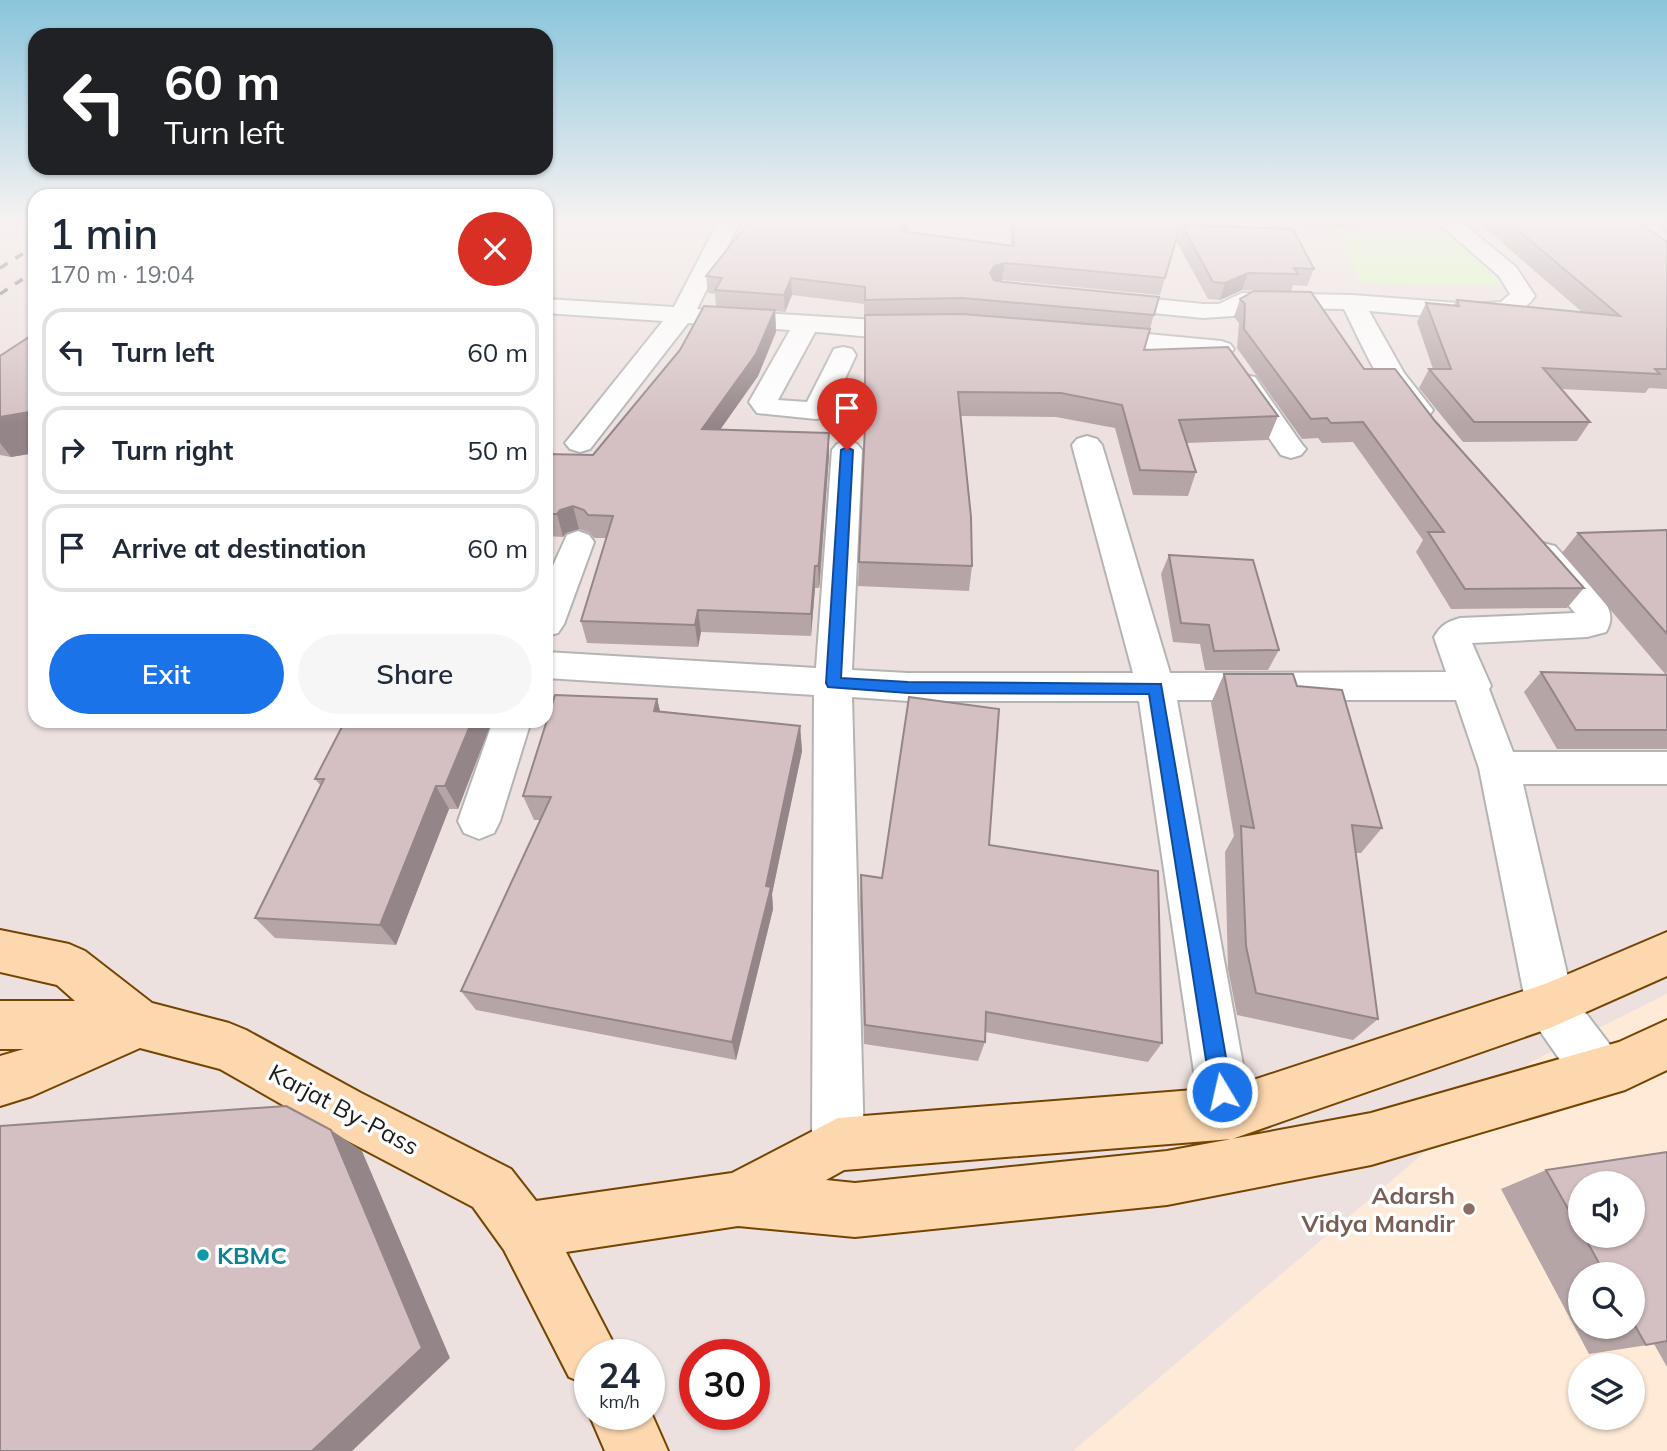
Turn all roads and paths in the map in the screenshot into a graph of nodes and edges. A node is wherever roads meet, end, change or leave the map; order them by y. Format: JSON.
{"nodes":[{"id":1,"x":695,"y":290,"type":"edge"},
{"id":2,"x":1519,"y":290,"type":"edge"},
{"id":3,"x":1082,"y":298,"type":"edge"},
{"id":4,"x":1352,"y":302,"type":"junction"},
{"id":5,"x":553,"y":306,"type":"edge"},
{"id":6,"x":1224,"y":311,"type":"junction"},
{"id":7,"x":683,"y":313,"type":"junction"},
{"id":8,"x":807,"y":323,"type":"junction"},
{"id":9,"x":934,"y":327,"type":"edge"},
{"id":10,"x":1076,"y":335,"type":"edge"},
{"id":11,"x":1222,"y":349,"type":"junction"},
{"id":12,"x":843,"y":355,"type":"dead end"},
{"id":13,"x":1436,"y":433,"type":"edge"},
{"id":14,"x":580,"y":443,"type":"dead end"},
{"id":15,"x":1087,"y":445,"type":"dead end"},
{"id":16,"x":1291,"y":449,"type":"dead end"},
{"id":17,"x":847,"y":450,"type":"dead end"},
{"id":18,"x":1519,"y":526,"type":"edge"},
{"id":19,"x":579,"y":542,"type":"dead end"},
{"id":20,"x":553,"y":607,"type":"edge"},
{"id":21,"x":553,"y":665,"type":"edge"},
{"id":22,"x":833,"y":683,"type":"junction"},
{"id":23,"x":1472,"y":686,"type":"junction"},
{"id":24,"x":1156,"y":688,"type":"junction"},
{"id":25,"x":510,"y":728,"type":"edge"},
{"id":26,"x":1499,"y":768,"type":"junction"},
{"id":27,"x":1667,"y":768,"type":"edge"},
{"id":28,"x":479,"y":821,"type":"dead end"},
{"id":29,"x":0,"y":951,"type":"edge"},
{"id":30,"x":1667,"y":953,"type":"edge"},
{"id":31,"x":1550,"y":1005,"type":"junction"},
{"id":32,"x":140,"y":1024,"type":"junction"},
{"id":33,"x":0,"y":1025,"type":"edge"},
{"id":34,"x":1667,"y":1044,"type":"edge"},
{"id":35,"x":1599,"y":1072,"type":"junction"},
{"id":36,"x":0,"y":1081,"type":"edge"},
{"id":37,"x":1232,"y":1113,"type":"junction"},
{"id":38,"x":838,"y":1144,"type":"junction"},
{"id":39,"x":738,"y":1199,"type":"junction"},
{"id":40,"x":524,"y":1230,"type":"junction"},
{"id":41,"x":581,"y":1339,"type":"edge"},
{"id":42,"x":627,"y":1430,"type":"edge"},
{"id":43,"x":637,"y":1451,"type":"edge"}],
"edges":[{"from":1,"to":7,"type":"street"},
{"from":2,"to":4,"type":"street"},
{"from":3,"to":6,"type":"street"},
{"from":4,"to":6,"type":"street"},
{"from":4,"to":13,"type":"street"},
{"from":5,"to":7,"type":"street"},
{"from":6,"to":11,"type":"street"},
{"from":7,"to":8,"type":"street"},
{"from":7,"to":14,"type":"street"},
{"from":8,"to":9,"type":"street"},
{"from":8,"to":12,"type":"street"},
{"from":10,"to":11,"type":"street"},
{"from":11,"to":16,"type":"street"},
{"from":15,"to":24,"type":"street"},
{"from":17,"to":22,"type":"street"},
{"from":18,"to":23,"type":"street"},
{"from":19,"to":20,"type":"street"},
{"from":21,"to":22,"type":"street"},
{"from":22,"to":24,"type":"street"},
{"from":22,"to":38,"type":"street"},
{"from":23,"to":24,"type":"street"},
{"from":23,"to":26,"type":"street"},
{"from":24,"to":37,"type":"street"},
{"from":25,"to":28,"type":"street"},
{"from":26,"to":27,"type":"street"},
{"from":26,"to":31,"type":"street"},
{"from":29,"to":32,"type":"street"},
{"from":30,"to":31,"type":"street"},
{"from":31,"to":35,"type":"street"},
{"from":31,"to":37,"type":"street"},
{"from":32,"to":33,"type":"street","name":"Karjat By-Pass"},
{"from":32,"to":36,"type":"street"},
{"from":32,"to":40,"type":"street","name":"Karjat By-Pass"},
{"from":34,"to":35,"type":"street"},
{"from":35,"to":39,"type":"street"},
{"from":37,"to":38,"type":"street"},
{"from":38,"to":39,"type":"street"},
{"from":39,"to":40,"type":"street"},
{"from":40,"to":41,"type":"street","name":"Karjat By-Pass"},
{"from":42,"to":43,"type":"street"}]}
